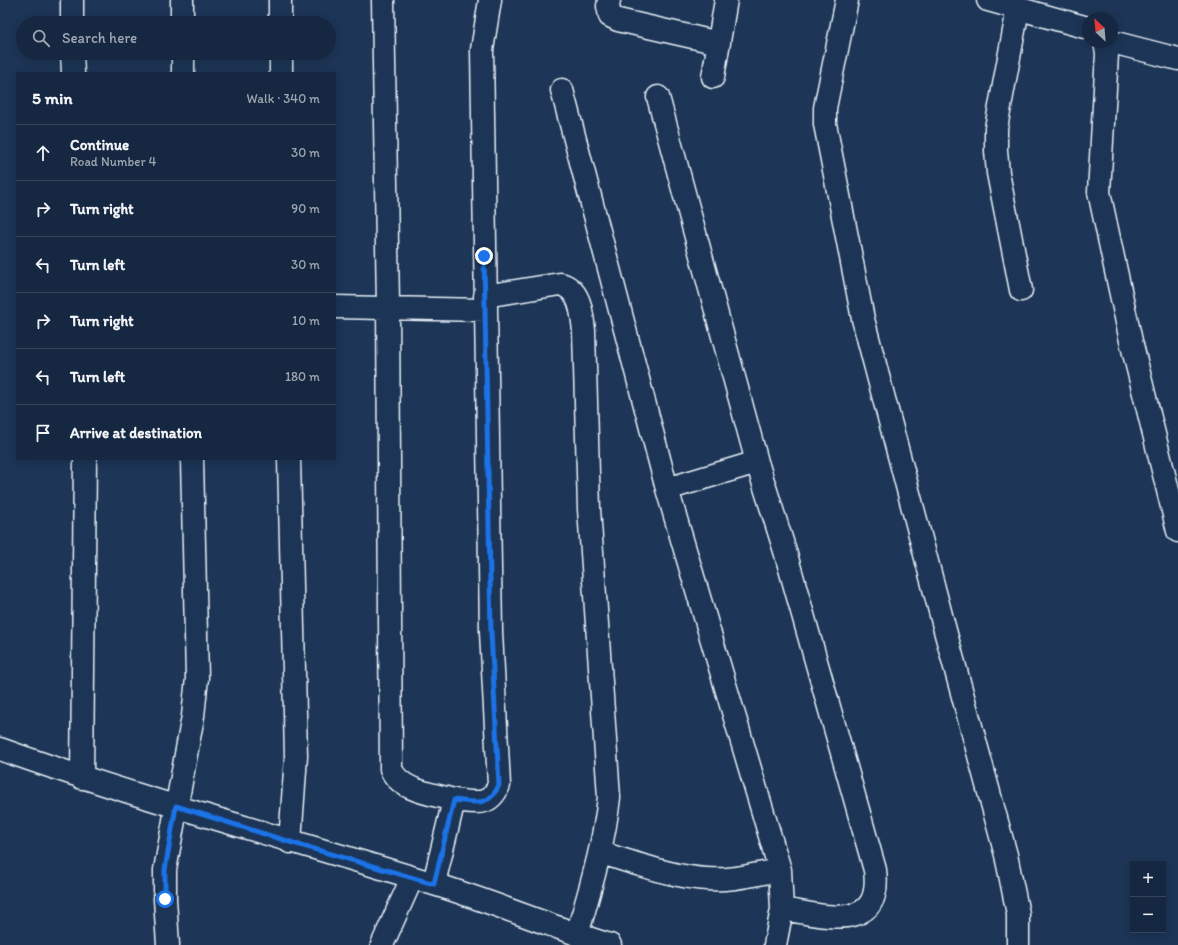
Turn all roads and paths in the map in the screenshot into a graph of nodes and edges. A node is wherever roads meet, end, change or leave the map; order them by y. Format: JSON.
{"nodes":[{"id":1,"x":72,"y":0,"type":"edge"},
{"id":2,"x":182,"y":0,"type":"edge"},
{"id":3,"x":280,"y":0,"type":"edge"},
{"id":4,"x":383,"y":0,"type":"edge"},
{"id":5,"x":490,"y":0,"type":"edge"},
{"id":6,"x":609,"y":0,"type":"edge"},
{"id":7,"x":726,"y":0,"type":"edge"},
{"id":8,"x":847,"y":0,"type":"edge"},
{"id":9,"x":988,"y":0,"type":"edge"},
{"id":10,"x":1018,"y":9,"type":"junction"},
{"id":11,"x":72,"y":16,"type":"edge"},
{"id":12,"x":182,"y":16,"type":"edge"},
{"id":13,"x":280,"y":16,"type":"edge"},
{"id":14,"x":1082,"y":26,"type":"edge"},
{"id":15,"x":719,"y":43,"type":"junction"},
{"id":16,"x":1118,"y":44,"type":"edge"},
{"id":17,"x":1106,"y":48,"type":"edge"},
{"id":18,"x":1178,"y":59,"type":"edge"},
{"id":19,"x":72,"y":60,"type":"edge"},
{"id":20,"x":183,"y":60,"type":"edge"},
{"id":21,"x":281,"y":60,"type":"edge"},
{"id":22,"x":72,"y":72,"type":"edge"},
{"id":23,"x":183,"y":72,"type":"edge"},
{"id":24,"x":281,"y":72,"type":"edge"},
{"id":25,"x":713,"y":77,"type":"dead end"},
{"id":26,"x":562,"y":90,"type":"dead end"},
{"id":27,"x":658,"y":96,"type":"dead end"},
{"id":28,"x":1021,"y":290,"type":"dead end"},
{"id":29,"x":485,"y":303,"type":"junction"},
{"id":30,"x":388,"y":306,"type":"junction"},
{"id":31,"x":336,"y":307,"type":"edge"},
{"id":32,"x":85,"y":460,"type":"edge"},
{"id":33,"x":192,"y":460,"type":"edge"},
{"id":34,"x":289,"y":460,"type":"edge"},
{"id":35,"x":757,"y":462,"type":"junction"},
{"id":36,"x":667,"y":489,"type":"junction"},
{"id":37,"x":1178,"y":531,"type":"edge"},
{"id":38,"x":0,"y":749,"type":"edge"},
{"id":39,"x":82,"y":778,"type":"junction"},
{"id":40,"x":454,"y":800,"type":"junction"},
{"id":41,"x":176,"y":806,"type":"junction"},
{"id":42,"x":290,"y":842,"type":"junction"},
{"id":43,"x":600,"y":853,"type":"junction"},
{"id":44,"x":780,"y":870,"type":"junction"},
{"id":45,"x":412,"y":878,"type":"junction"},
{"id":46,"x":434,"y":884,"type":"junction"},
{"id":47,"x":782,"y":909,"type":"junction"},
{"id":48,"x":577,"y":935,"type":"junction"},
{"id":49,"x":168,"y":945,"type":"edge"},
{"id":50,"x":382,"y":945,"type":"edge"},
{"id":51,"x":610,"y":945,"type":"edge"},
{"id":52,"x":775,"y":945,"type":"edge"},
{"id":53,"x":1018,"y":945,"type":"edge"}],
"edges":[{"from":1,"to":11,"type":"street"},
{"from":2,"to":12,"type":"street"},
{"from":3,"to":13,"type":"street"},
{"from":4,"to":30,"type":"street"},
{"from":5,"to":29,"type":"street"},
{"from":6,"to":15,"type":"street"},
{"from":7,"to":15,"type":"street"},
{"from":8,"to":53,"type":"street"},
{"from":9,"to":10,"type":"street"},
{"from":10,"to":14,"type":"street"},
{"from":10,"to":28,"type":"street"},
{"from":15,"to":25,"type":"street"},
{"from":16,"to":18,"type":"street"},
{"from":17,"to":37,"type":"street"},
{"from":19,"to":22,"type":"street"},
{"from":20,"to":23,"type":"street"},
{"from":21,"to":24,"type":"street"},
{"from":26,"to":36,"type":"street"},
{"from":27,"to":35,"type":"street"},
{"from":29,"to":30,"type":"street"},
{"from":29,"to":40,"type":"street"},
{"from":29,"to":43,"type":"street"},
{"from":30,"to":31,"type":"street"},
{"from":30,"to":40,"type":"street"},
{"from":32,"to":39,"type":"street"},
{"from":33,"to":41,"type":"street"},
{"from":34,"to":42,"type":"street"},
{"from":35,"to":36,"type":"street"},
{"from":35,"to":47,"type":"street"},
{"from":36,"to":44,"type":"street"},
{"from":38,"to":39,"type":"street"},
{"from":39,"to":41,"type":"street"},
{"from":40,"to":46,"type":"street"},
{"from":41,"to":42,"type":"street"},
{"from":41,"to":49,"type":"street"},
{"from":42,"to":45,"type":"street"},
{"from":43,"to":44,"type":"street"},
{"from":43,"to":48,"type":"street"},
{"from":44,"to":47,"type":"street"},
{"from":45,"to":46,"type":"street"},
{"from":45,"to":50,"type":"street"},
{"from":46,"to":48,"type":"street"},
{"from":47,"to":52,"type":"street"},
{"from":48,"to":51,"type":"street"}]}
